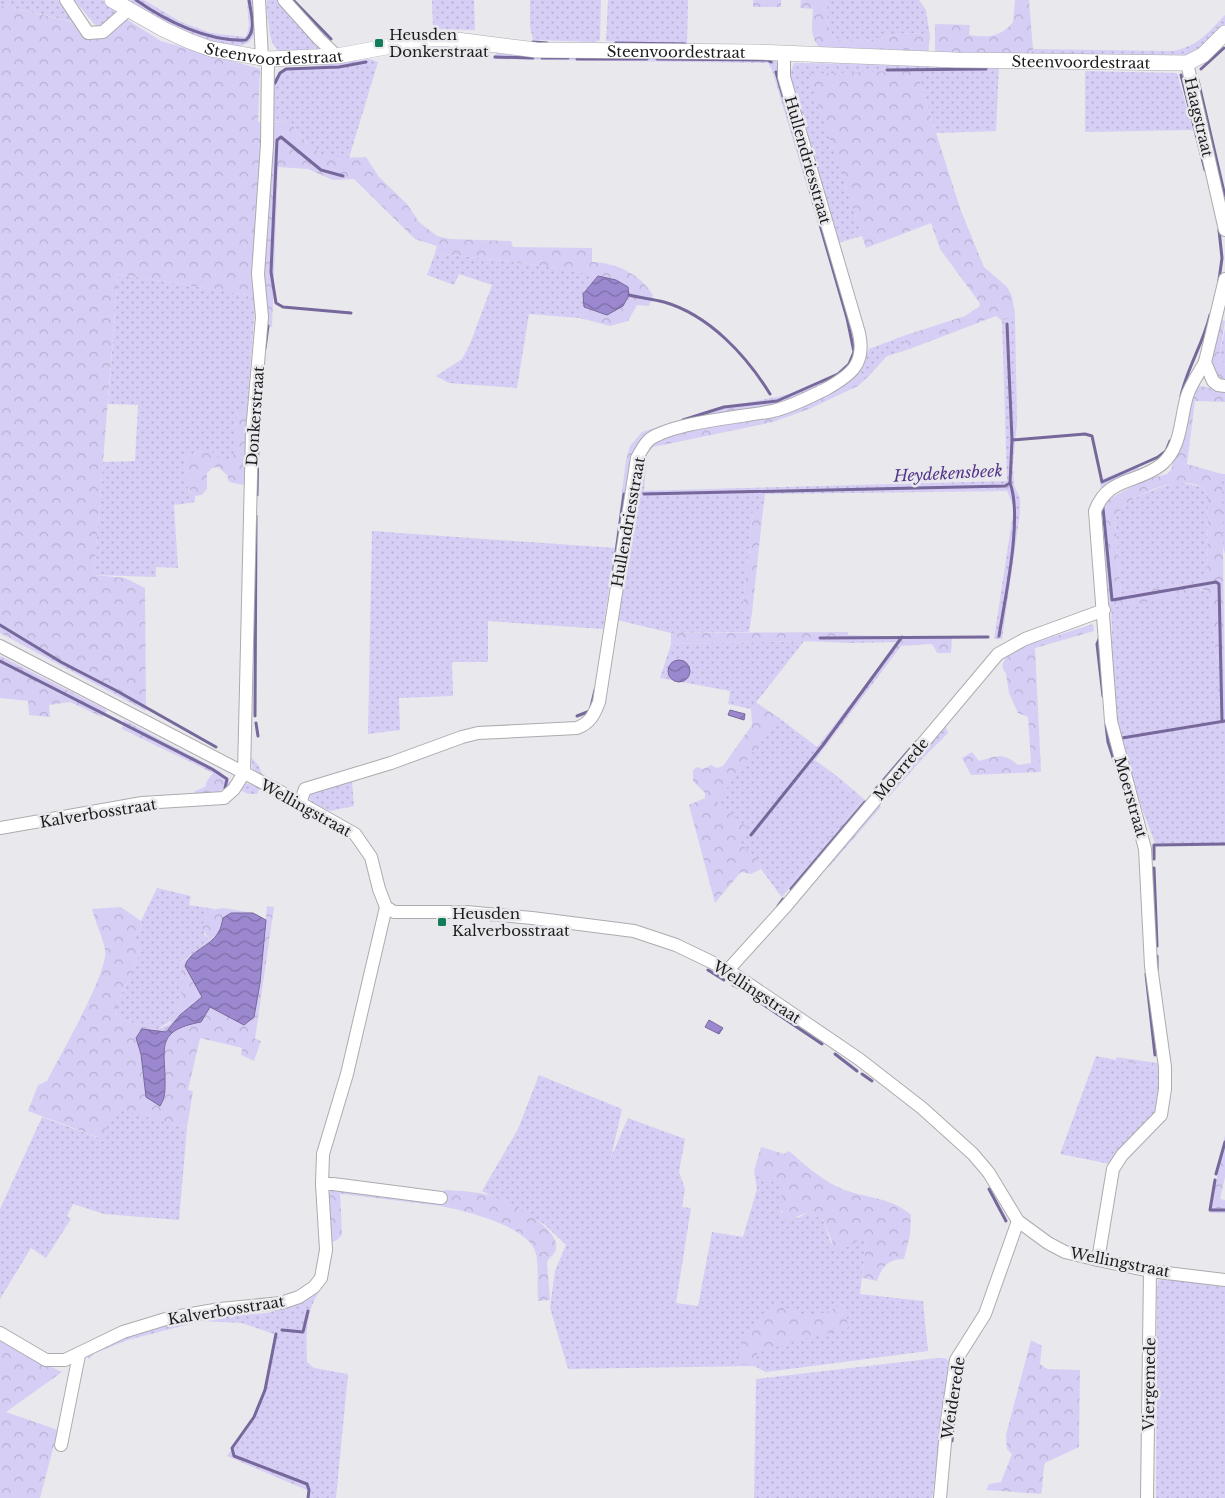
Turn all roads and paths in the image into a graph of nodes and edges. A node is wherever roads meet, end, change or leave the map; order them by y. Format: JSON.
{"nodes":[{"id":1,"x":66,"y":0,"type":"edge"},
{"id":2,"x":112,"y":0,"type":"edge"},
{"id":3,"x":259,"y":0,"type":"edge"},
{"id":4,"x":284,"y":0,"type":"edge"},
{"id":5,"x":128,"y":10,"type":"junction"},
{"id":6,"x":1225,"y":33,"type":"edge"},
{"id":7,"x":784,"y":54,"type":"junction"},
{"id":8,"x":337,"y":56,"type":"junction"},
{"id":9,"x":265,"y":59,"type":"junction"},
{"id":10,"x":1187,"y":63,"type":"junction"},
{"id":11,"x":1225,"y":230,"type":"edge"},
{"id":12,"x":1225,"y":279,"type":"edge"},
{"id":13,"x":1205,"y":362,"type":"junction"},
{"id":14,"x":1225,"y":386,"type":"edge"},
{"id":15,"x":1104,"y":610,"type":"junction"},
{"id":16,"x":0,"y":646,"type":"edge"},
{"id":17,"x":244,"y":773,"type":"junction"},
{"id":18,"x":300,"y":803,"type":"junction"},
{"id":19,"x":0,"y":828,"type":"edge"},
{"id":20,"x":386,"y":908,"type":"junction"},
{"id":21,"x":728,"y":970,"type":"junction"},
{"id":22,"x":322,"y":1184,"type":"junction"},
{"id":23,"x":442,"y":1198,"type":"dead end"},
{"id":24,"x":1018,"y":1221,"type":"junction"},
{"id":25,"x":1098,"y":1260,"type":"junction"},
{"id":26,"x":1150,"y":1271,"type":"junction"},
{"id":27,"x":1225,"y":1280,"type":"edge"},
{"id":28,"x":0,"y":1333,"type":"edge"},
{"id":29,"x":79,"y":1355,"type":"junction"},
{"id":30,"x":61,"y":1445,"type":"dead end"},
{"id":31,"x":940,"y":1498,"type":"edge"},
{"id":32,"x":1147,"y":1498,"type":"edge"}],
"edges":[{"from":1,"to":5,"type":"street"},
{"from":2,"to":5,"type":"street","name":"Steenvoordestraat"},
{"from":3,"to":9,"type":"street","name":"Donkerstraat"},
{"from":4,"to":8,"type":"street"},
{"from":5,"to":9,"type":"street","name":"Steenvoordestraat"},
{"from":6,"to":10,"type":"street"},
{"from":7,"to":8,"type":"street","name":"Steenvoordestraat"},
{"from":7,"to":10,"type":"street","name":"Steenvoordestraat"},
{"from":7,"to":18,"type":"street","name":"Hullendriesstraat"},
{"from":8,"to":9,"type":"street","name":"Steenvoordestraat"},
{"from":9,"to":17,"type":"street","name":"Donkerstraat"},
{"from":10,"to":11,"type":"street","name":"Haagstraat"},
{"from":12,"to":13,"type":"street"},
{"from":13,"to":14,"type":"street"},
{"from":13,"to":15,"type":"street","name":"Moerstraat"},
{"from":15,"to":21,"type":"street","name":"Moerrede"},
{"from":15,"to":25,"type":"street","name":"Moerstraat"},
{"from":16,"to":17,"type":"street","name":"Wellingstraat"},
{"from":17,"to":18,"type":"street","name":"Wellingstraat"},
{"from":17,"to":19,"type":"street","name":"Kalverbosstraat"},
{"from":18,"to":20,"type":"street","name":"Wellingstraat"},
{"from":20,"to":21,"type":"street","name":"Wellingstraat"},
{"from":20,"to":22,"type":"street","name":"Kalverbosstraat"},
{"from":21,"to":24,"type":"street","name":"Wellingstraat"},
{"from":22,"to":23,"type":"street"},
{"from":22,"to":29,"type":"street","name":"Kalverbosstraat"},
{"from":24,"to":25,"type":"street","name":"Wellingstraat"},
{"from":24,"to":31,"type":"street","name":"Weiderede"},
{"from":25,"to":26,"type":"street","name":"Wellingstraat"},
{"from":26,"to":27,"type":"street","name":"Wellingstraat"},
{"from":26,"to":32,"type":"street","name":"Viergemede"},
{"from":28,"to":29,"type":"street","name":"Kalverbosstraat"},
{"from":29,"to":30,"type":"street"}]}
